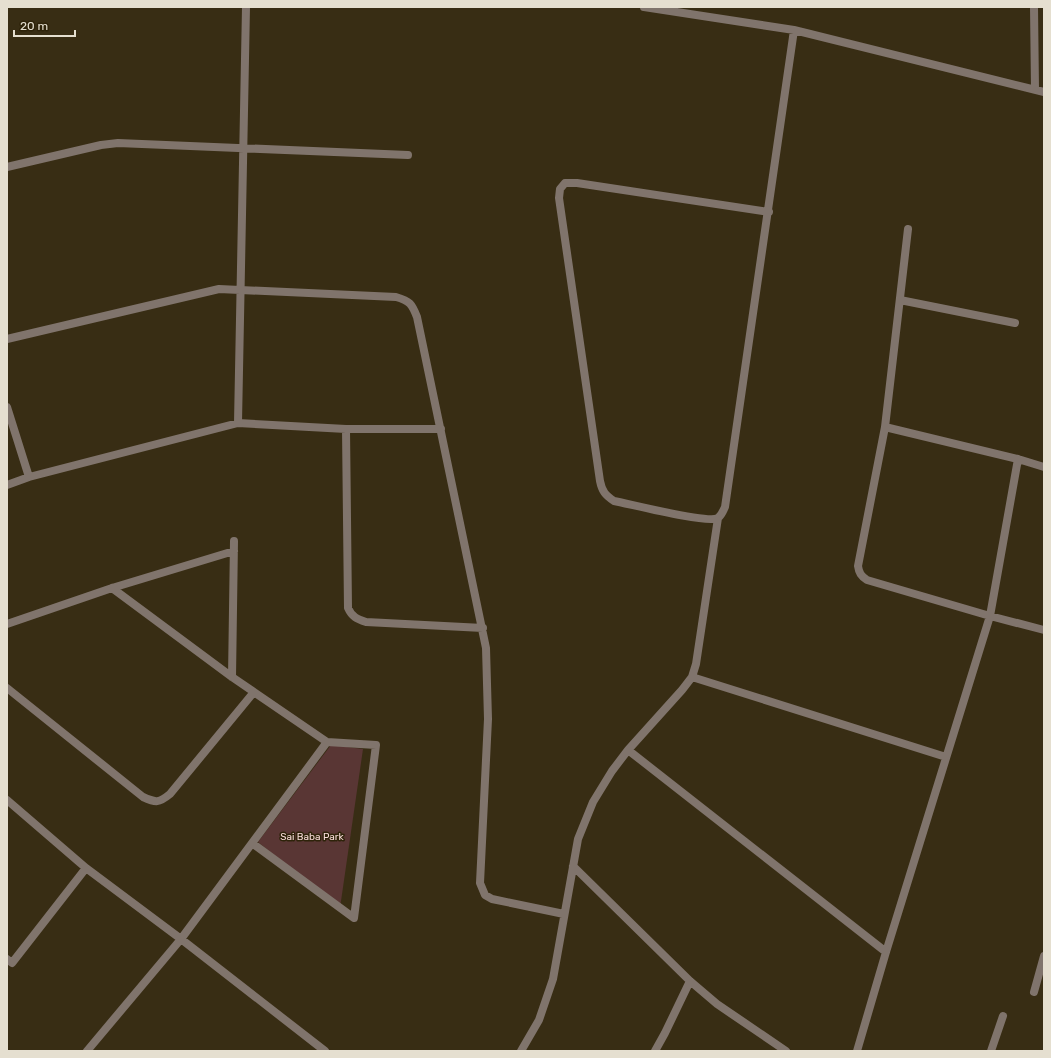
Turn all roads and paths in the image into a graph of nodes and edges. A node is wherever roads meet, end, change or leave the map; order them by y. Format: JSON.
{"nodes":[{"id":1,"x":246,"y":7,"type":"edge"},
{"id":2,"x":644,"y":7,"type":"edge"},
{"id":3,"x":1034,"y":7,"type":"edge"},
{"id":4,"x":794,"y":30,"type":"junction"},
{"id":5,"x":1035,"y":89,"type":"junction"},
{"id":6,"x":1044,"y":92,"type":"edge"},
{"id":7,"x":244,"y":148,"type":"junction"},
{"id":8,"x":408,"y":155,"type":"dead end"},
{"id":9,"x":7,"y":167,"type":"edge"},
{"id":10,"x":769,"y":212,"type":"junction"},
{"id":11,"x":908,"y":229,"type":"dead end"},
{"id":12,"x":241,"y":289,"type":"junction"},
{"id":13,"x":900,"y":300,"type":"junction"},
{"id":14,"x":1016,"y":323,"type":"dead end"},
{"id":15,"x":7,"y":339,"type":"edge"},
{"id":16,"x":7,"y":406,"type":"edge"},
{"id":17,"x":238,"y":423,"type":"junction"},
{"id":18,"x":885,"y":427,"type":"junction"},
{"id":19,"x":346,"y":429,"type":"junction"},
{"id":20,"x":441,"y":429,"type":"junction"},
{"id":21,"x":1018,"y":459,"type":"junction"},
{"id":22,"x":1044,"y":467,"type":"edge"},
{"id":23,"x":29,"y":477,"type":"junction"},
{"id":24,"x":7,"y":485,"type":"edge"},
{"id":25,"x":718,"y":518,"type":"junction"},
{"id":26,"x":234,"y":542,"type":"dead end"},
{"id":27,"x":234,"y":551,"type":"junction"},
{"id":28,"x":112,"y":588,"type":"junction"},
{"id":29,"x":990,"y":616,"type":"junction"},
{"id":30,"x":7,"y":624,"type":"edge"},
{"id":31,"x":483,"y":628,"type":"junction"},
{"id":32,"x":1044,"y":630,"type":"edge"},
{"id":33,"x":232,"y":677,"type":"junction"},
{"id":34,"x":692,"y":677,"type":"junction"},
{"id":35,"x":7,"y":688,"type":"edge"},
{"id":36,"x":254,"y":692,"type":"junction"},
{"id":37,"x":327,"y":742,"type":"junction"},
{"id":38,"x":628,"y":750,"type":"junction"},
{"id":39,"x":946,"y":757,"type":"junction"},
{"id":40,"x":7,"y":800,"type":"edge"},
{"id":41,"x":252,"y":843,"type":"junction"},
{"id":42,"x":573,"y":866,"type":"junction"},
{"id":43,"x":86,"y":868,"type":"junction"},
{"id":44,"x":564,"y":914,"type":"junction"},
{"id":45,"x":181,"y":939,"type":"junction"},
{"id":46,"x":886,"y":952,"type":"junction"},
{"id":47,"x":1044,"y":956,"type":"edge"},
{"id":48,"x":10,"y":961,"type":"edge"},
{"id":49,"x":7,"y":970,"type":"edge"},
{"id":50,"x":690,"y":981,"type":"junction"},
{"id":51,"x":1034,"y":992,"type":"dead end"},
{"id":52,"x":1003,"y":1016,"type":"dead end"},
{"id":53,"x":87,"y":1051,"type":"edge"},
{"id":54,"x":325,"y":1051,"type":"edge"},
{"id":55,"x":521,"y":1051,"type":"edge"},
{"id":56,"x":655,"y":1051,"type":"edge"},
{"id":57,"x":786,"y":1051,"type":"edge"},
{"id":58,"x":857,"y":1051,"type":"edge"},
{"id":59,"x":991,"y":1051,"type":"edge"}],
"edges":[{"from":1,"to":7,"type":"street"},
{"from":2,"to":4,"type":"street"},
{"from":3,"to":5,"type":"street"},
{"from":4,"to":5,"type":"street"},
{"from":4,"to":10,"type":"street"},
{"from":5,"to":6,"type":"street"},
{"from":7,"to":8,"type":"street"},
{"from":7,"to":9,"type":"street"},
{"from":7,"to":12,"type":"street"},
{"from":10,"to":25,"type":"street"},
{"from":10,"to":25,"type":"street"},
{"from":11,"to":13,"type":"street"},
{"from":12,"to":15,"type":"street"},
{"from":12,"to":17,"type":"street"},
{"from":12,"to":20,"type":"street"},
{"from":13,"to":14,"type":"street"},
{"from":13,"to":18,"type":"street"},
{"from":16,"to":23,"type":"street"},
{"from":17,"to":19,"type":"street"},
{"from":17,"to":23,"type":"street"},
{"from":18,"to":21,"type":"street"},
{"from":18,"to":29,"type":"street"},
{"from":19,"to":20,"type":"street"},
{"from":19,"to":31,"type":"street"},
{"from":20,"to":31,"type":"street"},
{"from":21,"to":22,"type":"street"},
{"from":21,"to":29,"type":"street"},
{"from":23,"to":24,"type":"street"},
{"from":25,"to":34,"type":"street"},
{"from":26,"to":27,"type":"street"},
{"from":27,"to":28,"type":"street"},
{"from":27,"to":33,"type":"street"},
{"from":28,"to":30,"type":"street"},
{"from":28,"to":33,"type":"street"},
{"from":29,"to":32,"type":"street"},
{"from":29,"to":39,"type":"street"},
{"from":31,"to":44,"type":"street"},
{"from":33,"to":36,"type":"street"},
{"from":34,"to":38,"type":"street"},
{"from":34,"to":39,"type":"street"},
{"from":35,"to":36,"type":"street"},
{"from":36,"to":37,"type":"street"},
{"from":37,"to":41,"type":"street"},
{"from":37,"to":41,"type":"street"},
{"from":38,"to":42,"type":"street"},
{"from":38,"to":46,"type":"street"},
{"from":39,"to":46,"type":"street"},
{"from":40,"to":43,"type":"street"},
{"from":41,"to":45,"type":"street"},
{"from":42,"to":44,"type":"street"},
{"from":42,"to":50,"type":"street"},
{"from":43,"to":45,"type":"street"},
{"from":43,"to":48,"type":"street"},
{"from":44,"to":55,"type":"street"},
{"from":45,"to":53,"type":"street"},
{"from":45,"to":54,"type":"street"},
{"from":46,"to":58,"type":"street"},
{"from":47,"to":51,"type":"street"},
{"from":48,"to":49,"type":"street"},
{"from":50,"to":56,"type":"street"},
{"from":50,"to":57,"type":"street"},
{"from":52,"to":59,"type":"street"}]}
